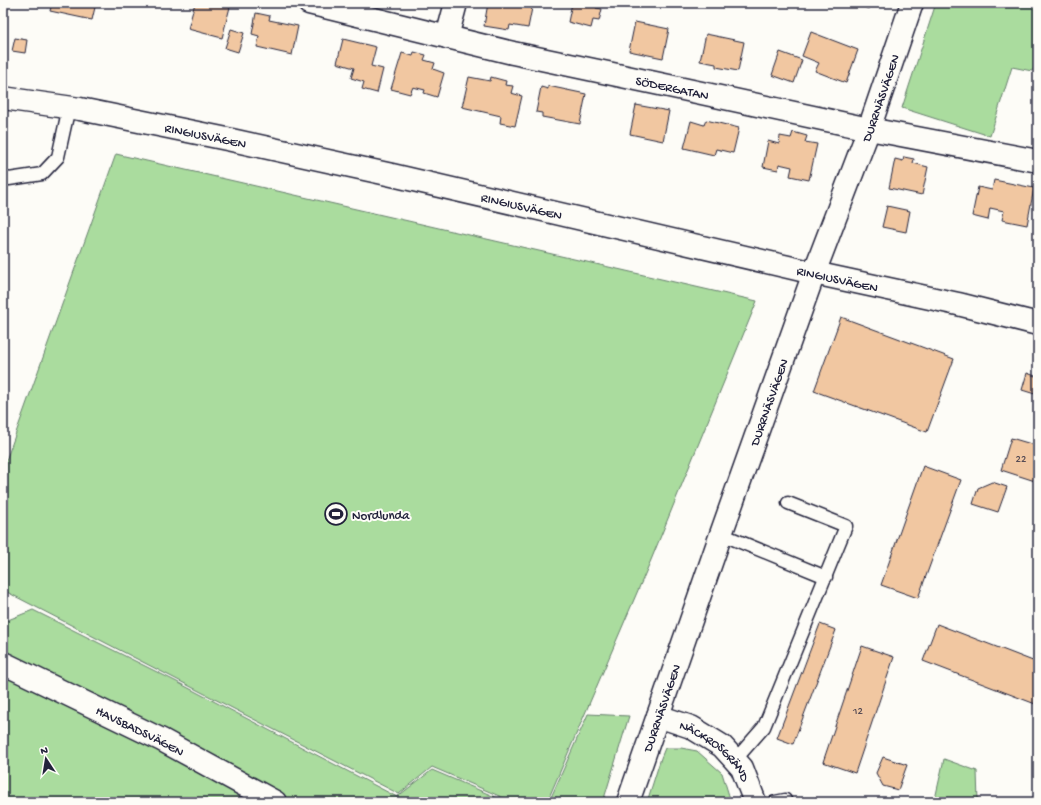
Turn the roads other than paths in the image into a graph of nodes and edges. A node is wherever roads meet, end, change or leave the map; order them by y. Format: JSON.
{"nodes":[{"id":1,"x":309,"y":3,"type":"edge"},
{"id":2,"x":456,"y":3,"type":"edge"},
{"id":3,"x":912,"y":3,"type":"edge"},
{"id":4,"x":447,"y":37,"type":"junction"},
{"id":5,"x":3,"y":98,"type":"edge"},
{"id":6,"x":69,"y":107,"type":"junction"},
{"id":7,"x":869,"y":129,"type":"junction"},
{"id":8,"x":1038,"y":161,"type":"edge"},
{"id":9,"x":3,"y":177,"type":"edge"},
{"id":10,"x":814,"y":273,"type":"junction"},
{"id":11,"x":1038,"y":324,"type":"edge"},
{"id":12,"x":788,"y":503,"type":"dead end"},
{"id":13,"x":721,"y":534,"type":"junction"},
{"id":14,"x":826,"y":577,"type":"junction"},
{"id":15,"x":3,"y":663,"type":"edge"},
{"id":16,"x":658,"y":716,"type":"junction"},
{"id":17,"x":735,"y":760,"type":"junction"},
{"id":18,"x":276,"y":802,"type":"edge"},
{"id":19,"x":628,"y":802,"type":"edge"},
{"id":20,"x":755,"y":802,"type":"edge"},
{"id":21,"x":775,"y":802,"type":"edge"},
{"id":22,"x":786,"y":802,"type":"edge"}],
"edges":[{"from":1,"to":4,"type":"street","name":"SÖDERGATAN"},
{"from":2,"to":4,"type":"street"},
{"from":3,"to":7,"type":"street","name":"DURRNÄSVÄGEN"},
{"from":4,"to":7,"type":"street","name":"SÖDERGATAN"},
{"from":5,"to":6,"type":"street","name":"RINGIUSVÄGEN"},
{"from":6,"to":9,"type":"lane"},
{"from":6,"to":10,"type":"street","name":"RINGIUSVÄGEN"},
{"from":7,"to":8,"type":"street","name":"SÖDERGATAN"},
{"from":7,"to":10,"type":"street","name":"DURRNÄSVÄGEN"},
{"from":10,"to":11,"type":"street","name":"RINGIUSVÄGEN"},
{"from":10,"to":13,"type":"street","name":"DURRNÄSVÄGEN"},
{"from":12,"to":14,"type":"lane"},
{"from":13,"to":14,"type":"lane"},
{"from":13,"to":16,"type":"street","name":"DURRNÄSVÄGEN"},
{"from":14,"to":17,"type":"lane"},
{"from":15,"to":18,"type":"street","name":"HAVSBADSVÄGEN"},
{"from":16,"to":17,"type":"street","name":"NÄCKROSGRÄND"},
{"from":16,"to":19,"type":"street","name":"DURRNÄSVÄGEN"},
{"from":17,"to":20,"type":"street","name":"NÄCKROSGRÄND"},
{"from":21,"to":22,"type":"lane"}]}
